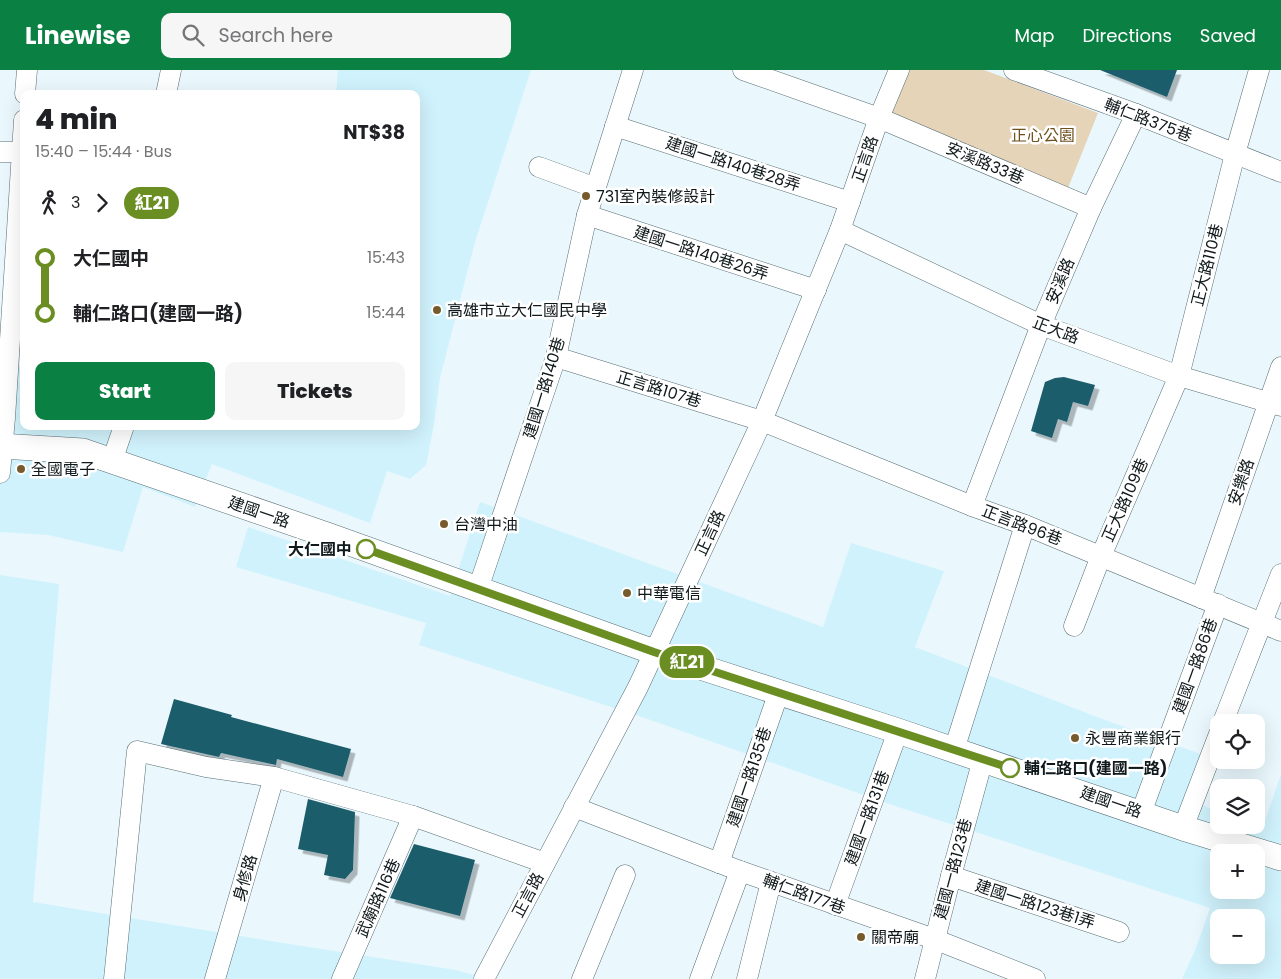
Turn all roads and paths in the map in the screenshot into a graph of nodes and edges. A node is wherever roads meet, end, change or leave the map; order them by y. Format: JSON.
{"nodes":[{"id":1,"x":27,"y":70,"type":"edge"},
{"id":2,"x":171,"y":70,"type":"edge"},
{"id":3,"x":633,"y":70,"type":"edge"},
{"id":4,"x":743,"y":70,"type":"edge"},
{"id":5,"x":899,"y":70,"type":"edge"},
{"id":6,"x":1014,"y":70,"type":"edge"},
{"id":7,"x":1259,"y":70,"type":"edge"},
{"id":8,"x":25,"y":90,"type":"edge"},
{"id":9,"x":167,"y":90,"type":"edge"},
{"id":10,"x":1136,"y":114,"type":"junction"},
{"id":11,"x":880,"y":118,"type":"junction"},
{"id":12,"x":616,"y":126,"type":"junction"},
{"id":13,"x":0,"y":152,"type":"edge"},
{"id":14,"x":20,"y":152,"type":"edge"},
{"id":15,"x":1235,"y":154,"type":"junction"},
{"id":16,"x":539,"y":166,"type":"dead end"},
{"id":17,"x":1281,"y":172,"type":"edge"},
{"id":18,"x":596,"y":188,"type":"junction"},
{"id":19,"x":20,"y":194,"type":"edge"},
{"id":20,"x":850,"y":202,"type":"junction"},
{"id":21,"x":1092,"y":208,"type":"junction"},
{"id":22,"x":588,"y":215,"type":"junction"},
{"id":23,"x":840,"y":230,"type":"junction"},
{"id":24,"x":816,"y":290,"type":"junction"},
{"id":25,"x":1041,"y":325,"type":"junction"},
{"id":26,"x":556,"y":357,"type":"junction"},
{"id":27,"x":1281,"y":367,"type":"edge"},
{"id":28,"x":1179,"y":376,"type":"junction"},
{"id":29,"x":1275,"y":404,"type":"edge"},
{"id":30,"x":762,"y":421,"type":"junction"},
{"id":31,"x":123,"y":430,"type":"edge"},
{"id":32,"x":2,"y":446,"type":"edge"},
{"id":33,"x":112,"y":461,"type":"junction"},
{"id":34,"x":0,"y":473,"type":"edge"},
{"id":35,"x":972,"y":506,"type":"junction"},
{"id":36,"x":1025,"y":525,"type":"junction"},
{"id":37,"x":1101,"y":556,"type":"junction"},
{"id":38,"x":1281,"y":574,"type":"edge"},
{"id":39,"x":478,"y":589,"type":"junction"},
{"id":40,"x":1209,"y":601,"type":"junction"},
{"id":41,"x":1262,"y":623,"type":"junction"},
{"id":42,"x":1074,"y":626,"type":"dead end"},
{"id":43,"x":1281,"y":631,"type":"edge"},
{"id":44,"x":654,"y":652,"type":"junction"},
{"id":45,"x":779,"y":692,"type":"junction"},
{"id":46,"x":1226,"y":714,"type":"edge"},
{"id":47,"x":898,"y":731,"type":"junction"},
{"id":48,"x":954,"y":750,"type":"junction"},
{"id":49,"x":1210,"y":758,"type":"edge"},
{"id":50,"x":983,"y":759,"type":"junction"},
{"id":51,"x":274,"y":776,"type":"junction"},
{"id":52,"x":574,"y":807,"type":"junction"},
{"id":53,"x":1141,"y":813,"type":"junction"},
{"id":54,"x":413,"y":816,"type":"junction"},
{"id":55,"x":1183,"y":828,"type":"junction"},
{"id":56,"x":1281,"y":858,"type":"edge"},
{"id":57,"x":545,"y":862,"type":"junction"},
{"id":58,"x":719,"y":863,"type":"junction"},
{"id":59,"x":740,"y":871,"type":"junction"},
{"id":60,"x":625,"y":875,"type":"dead end"},
{"id":61,"x":951,"y":876,"type":"junction"},
{"id":62,"x":771,"y":882,"type":"junction"},
{"id":63,"x":835,"y":905,"type":"junction"},
{"id":64,"x":1119,"y":932,"type":"dead end"},
{"id":65,"x":934,"y":939,"type":"junction"},
{"id":66,"x":114,"y":979,"type":"edge"},
{"id":67,"x":215,"y":979,"type":"edge"},
{"id":68,"x":342,"y":979,"type":"edge"},
{"id":69,"x":484,"y":979,"type":"edge"},
{"id":70,"x":582,"y":979,"type":"edge"},
{"id":71,"x":700,"y":979,"type":"edge"},
{"id":72,"x":746,"y":979,"type":"edge"},
{"id":73,"x":925,"y":979,"type":"edge"},
{"id":74,"x":1035,"y":979,"type":"edge"}],
"edges":[{"from":1,"to":8,"type":"street"},
{"from":2,"to":9,"type":"street"},
{"from":3,"to":12,"type":"street","name":"建國一路140巷"},
{"from":4,"to":11,"type":"street","name":"安溪路33巷"},
{"from":5,"to":11,"type":"street","name":"正言路"},
{"from":6,"to":10,"type":"street","name":"輔仁路375巷"},
{"from":7,"to":15,"type":"street","name":"正大路110巷"},
{"from":10,"to":15,"type":"street","name":"輔仁路375巷"},
{"from":10,"to":21,"type":"street","name":"安溪路"},
{"from":11,"to":20,"type":"street","name":"正言路"},
{"from":11,"to":21,"type":"street","name":"安溪路33巷"},
{"from":12,"to":18,"type":"street","name":"建國一路140巷"},
{"from":12,"to":20,"type":"street","name":"建國一路140巷28弄"},
{"from":13,"to":14,"type":"street"},
{"from":15,"to":17,"type":"street","name":"輔仁路375巷"},
{"from":15,"to":28,"type":"street","name":"正大路110巷"},
{"from":16,"to":18,"type":"street"},
{"from":18,"to":22,"type":"street","name":"建國一路140巷"},
{"from":19,"to":32,"type":"street"},
{"from":20,"to":23,"type":"street","name":"正言路"},
{"from":21,"to":25,"type":"street","name":"安溪路"},
{"from":22,"to":24,"type":"street","name":"建國一路140巷26弄"},
{"from":22,"to":26,"type":"street","name":"建國一路140巷"},
{"from":23,"to":24,"type":"street","name":"正言路"},
{"from":23,"to":25,"type":"street","name":"正大路"},
{"from":24,"to":30,"type":"street","name":"正言路"},
{"from":25,"to":28,"type":"street","name":"正大路"},
{"from":25,"to":35,"type":"street","name":"安溪路"},
{"from":26,"to":30,"type":"street","name":"正言路107巷"},
{"from":26,"to":39,"type":"street","name":"建國一路140巷"},
{"from":27,"to":29,"type":"street","name":"安樂路"},
{"from":28,"to":29,"type":"street","name":"正大路"},
{"from":28,"to":37,"type":"street","name":"正大路109巷"},
{"from":29,"to":40,"type":"street","name":"安樂路"},
{"from":30,"to":35,"type":"street","name":"正言路96巷"},
{"from":30,"to":44,"type":"street","name":"正言路"},
{"from":31,"to":33,"type":"street"},
{"from":32,"to":33,"type":"main road","name":"建國一路"},
{"from":32,"to":34,"type":"street"},
{"from":33,"to":39,"type":"main road","name":"建國一路"},
{"from":35,"to":36,"type":"street","name":"正言路96巷"},
{"from":36,"to":37,"type":"street","name":"正言路96巷"},
{"from":36,"to":48,"type":"street"},
{"from":37,"to":40,"type":"street","name":"正言路96巷"},
{"from":37,"to":42,"type":"street","name":"正大路109巷"},
{"from":38,"to":41,"type":"street"},
{"from":39,"to":44,"type":"main road","name":"建國一路"},
{"from":40,"to":41,"type":"street","name":"正言路96巷"},
{"from":40,"to":53,"type":"street","name":"建國一路86巷"},
{"from":41,"to":43,"type":"street","name":"正言路96巷"},
{"from":41,"to":46,"type":"street"},
{"from":44,"to":45,"type":"main road","name":"建國一路"},
{"from":44,"to":52,"type":"street","name":"正言路"},
{"from":45,"to":47,"type":"main road","name":"建國一路"},
{"from":45,"to":58,"type":"street","name":"建國一路135巷"},
{"from":47,"to":48,"type":"main road","name":"建國一路"},
{"from":47,"to":63,"type":"street","name":"建國一路131巷"},
{"from":48,"to":50,"type":"main road","name":"建國一路"},
{"from":49,"to":55,"type":"street"},
{"from":50,"to":53,"type":"main road","name":"建國一路"},
{"from":50,"to":61,"type":"street","name":"建國一路123巷"},
{"from":51,"to":54,"type":"street"},
{"from":51,"to":66,"type":"street"},
{"from":51,"to":67,"type":"street","name":"身修路"},
{"from":52,"to":57,"type":"street","name":"正言路"},
{"from":52,"to":58,"type":"street","name":"輔仁路177巷"},
{"from":53,"to":55,"type":"main road","name":"建國一路"},
{"from":54,"to":57,"type":"street"},
{"from":54,"to":68,"type":"street","name":"武廟路116巷"},
{"from":55,"to":56,"type":"main road","name":"建國一路"},
{"from":57,"to":69,"type":"street","name":"正言路"},
{"from":58,"to":59,"type":"street","name":"輔仁路177巷"},
{"from":59,"to":62,"type":"street","name":"輔仁路177巷"},
{"from":59,"to":71,"type":"street"},
{"from":60,"to":70,"type":"street"},
{"from":61,"to":64,"type":"street","name":"建國一路123巷1弄"},
{"from":61,"to":65,"type":"street","name":"建國一路123巷"},
{"from":62,"to":63,"type":"street","name":"輔仁路177巷"},
{"from":62,"to":72,"type":"street"},
{"from":63,"to":65,"type":"street","name":"輔仁路177巷"},
{"from":65,"to":73,"type":"street","name":"建國一路123巷"},
{"from":65,"to":74,"type":"street","name":"輔仁路177巷"}]}
